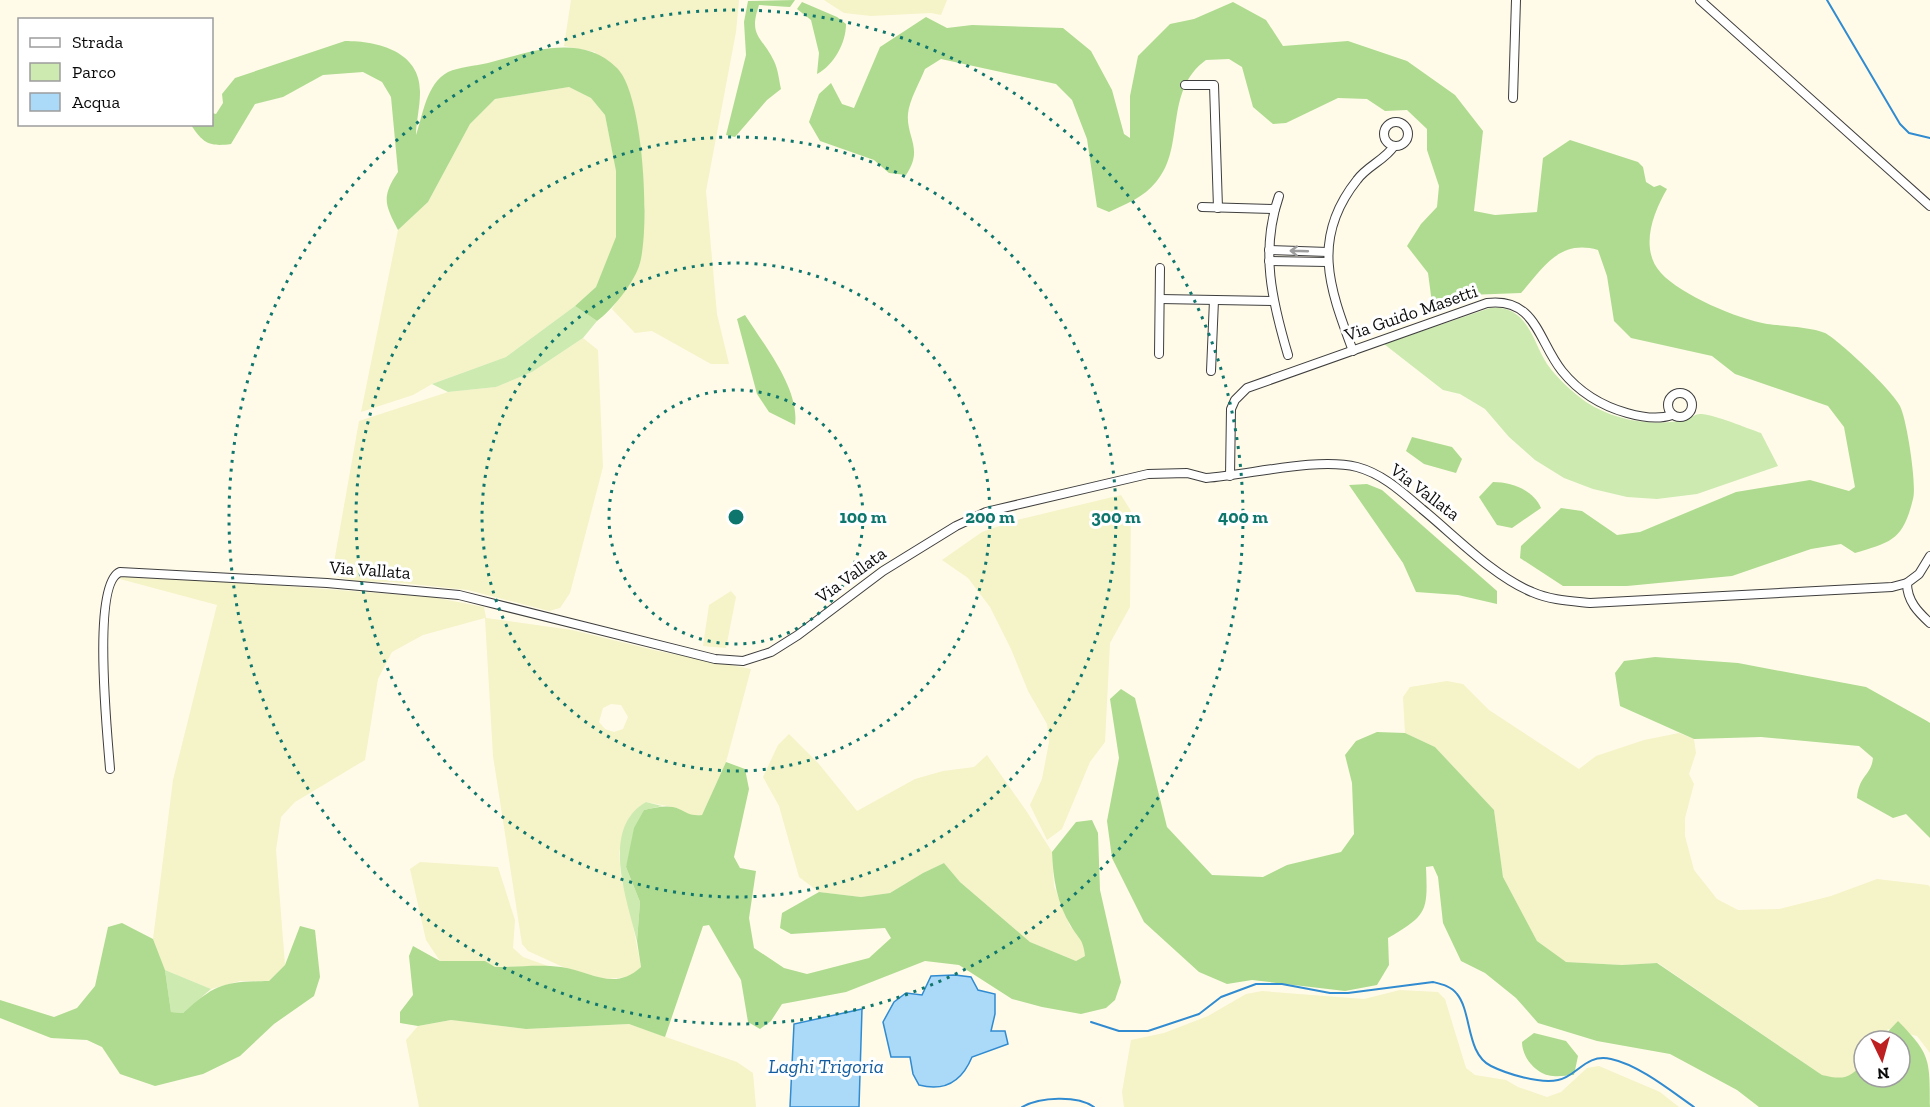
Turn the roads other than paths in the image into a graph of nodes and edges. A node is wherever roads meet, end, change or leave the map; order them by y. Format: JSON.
{"nodes":[{"id":1,"x":1516,"y":0,"type":"edge"},
{"id":2,"x":1700,"y":0,"type":"edge"},
{"id":3,"x":1185,"y":85,"type":"dead end"},
{"id":4,"x":1513,"y":98,"type":"dead end"},
{"id":5,"x":1394,"y":146,"type":"dead end"},
{"id":6,"x":1280,"y":196,"type":"dead end"},
{"id":7,"x":1930,"y":206,"type":"edge"},
{"id":8,"x":1202,"y":207,"type":"dead end"},
{"id":9,"x":1218,"y":208,"type":"junction"},
{"id":10,"x":1275,"y":209,"type":"junction"},
{"id":11,"x":1269,"y":250,"type":"junction"},
{"id":12,"x":1328,"y":252,"type":"junction"},
{"id":13,"x":1269,"y":261,"type":"junction"},
{"id":14,"x":1327,"y":262,"type":"junction"},
{"id":15,"x":1160,"y":268,"type":"dead end"},
{"id":16,"x":1160,"y":299,"type":"junction"},
{"id":17,"x":1214,"y":300,"type":"junction"},
{"id":18,"x":1272,"y":301,"type":"junction"},
{"id":19,"x":1353,"y":351,"type":"junction"},
{"id":20,"x":1159,"y":354,"type":"dead end"},
{"id":21,"x":1287,"y":355,"type":"dead end"},
{"id":22,"x":1211,"y":371,"type":"dead end"},
{"id":23,"x":1672,"y":415,"type":"dead end"},
{"id":24,"x":1230,"y":476,"type":"junction"},
{"id":25,"x":1930,"y":556,"type":"edge"},
{"id":26,"x":1907,"y":583,"type":"junction"},
{"id":27,"x":1930,"y":622,"type":"edge"},
{"id":28,"x":110,"y":769,"type":"dead end"}],
"edges":[{"from":1,"to":4,"type":"street"},
{"from":2,"to":7,"type":"street"},
{"from":3,"to":9,"type":"street"},
{"from":5,"to":12,"type":"street"},
{"from":6,"to":10,"type":"street"},
{"from":8,"to":9,"type":"street"},
{"from":9,"to":10,"type":"street"},
{"from":10,"to":11,"type":"street"},
{"from":12,"to":11,"type":"street","one_way":true},
{"from":11,"to":13,"type":"street"},
{"from":12,"to":14,"type":"street"},
{"from":13,"to":14,"type":"street"},
{"from":13,"to":18,"type":"street"},
{"from":14,"to":19,"type":"street"},
{"from":15,"to":16,"type":"street"},
{"from":16,"to":17,"type":"street"},
{"from":16,"to":20,"type":"street"},
{"from":17,"to":18,"type":"street"},
{"from":17,"to":22,"type":"street"},
{"from":18,"to":21,"type":"street"},
{"from":19,"to":23,"type":"street","name":"Via Guido Masetti"},
{"from":19,"to":24,"type":"street","name":"Via Guido Masetti"},
{"from":24,"to":26,"type":"street","name":"Via Vallata"},
{"from":24,"to":28,"type":"street","name":"Via Vallata"},
{"from":25,"to":26,"type":"street"},
{"from":26,"to":27,"type":"street"}]}
